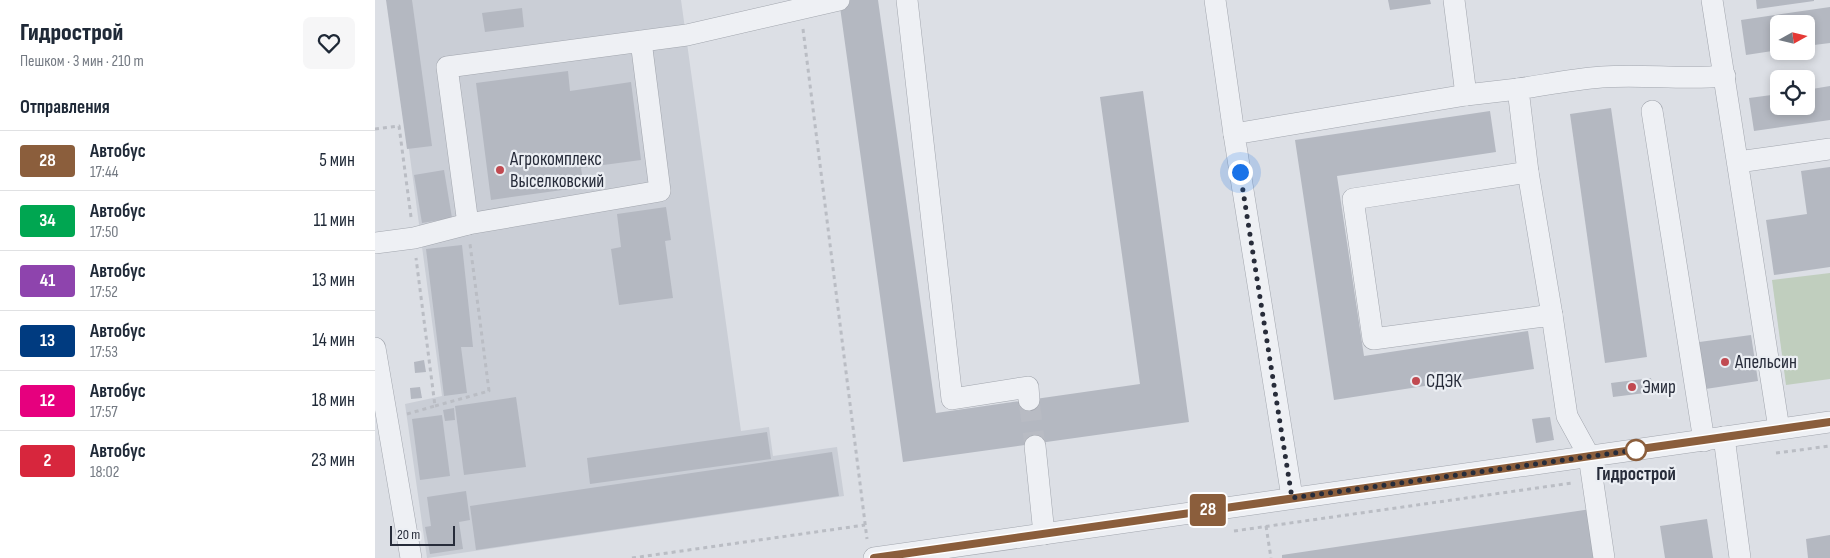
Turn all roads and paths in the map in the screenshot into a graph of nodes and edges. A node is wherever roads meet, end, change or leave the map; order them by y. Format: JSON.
{"nodes":[{"id":1,"x":839,"y":0,"type":"edge"},
{"id":2,"x":907,"y":0,"type":"edge"},
{"id":3,"x":1215,"y":0,"type":"edge"},
{"id":4,"x":1454,"y":0,"type":"edge"},
{"id":5,"x":1712,"y":0,"type":"edge"},
{"id":6,"x":800,"y":4,"type":"edge"},
{"id":7,"x":641,"y":42,"type":"junction"},
{"id":8,"x":1725,"y":76,"type":"junction"},
{"id":9,"x":1518,"y":90,"type":"junction"},
{"id":10,"x":1466,"y":95,"type":"junction"},
{"id":11,"x":1652,"y":111,"type":"dead end"},
{"id":12,"x":375,"y":129,"type":"edge"},
{"id":13,"x":1234,"y":134,"type":"junction"},
{"id":14,"x":1830,"y":149,"type":"edge"},
{"id":15,"x":1738,"y":162,"type":"junction"},
{"id":16,"x":1528,"y":172,"type":"junction"},
{"id":17,"x":468,"y":224,"type":"junction"},
{"id":18,"x":414,"y":238,"type":"junction"},
{"id":19,"x":375,"y":243,"type":"edge"},
{"id":20,"x":1552,"y":315,"type":"junction"},
{"id":21,"x":375,"y":348,"type":"edge"},
{"id":22,"x":378,"y":390,"type":"edge"},
{"id":23,"x":1029,"y":400,"type":"tunnel mouth"},
{"id":24,"x":435,"y":406,"type":"junction"},
{"id":25,"x":399,"y":416,"type":"dead end"},
{"id":26,"x":1830,"y":422,"type":"edge"},
{"id":27,"x":1779,"y":429,"type":"junction"},
{"id":28,"x":1714,"y":439,"type":"junction"},
{"id":29,"x":1035,"y":446,"type":"tunnel mouth"},
{"id":30,"x":1830,"y":446,"type":"edge"},
{"id":31,"x":1772,"y":454,"type":"dead end"},
{"id":32,"x":1589,"y":456,"type":"junction"},
{"id":33,"x":1650,"y":472,"type":"dead end"},
{"id":34,"x":1592,"y":480,"type":"junction"},
{"id":35,"x":1292,"y":498,"type":"junction"},
{"id":36,"x":865,"y":525,"type":"junction"},
{"id":37,"x":1266,"y":526,"type":"junction"},
{"id":38,"x":1227,"y":532,"type":"dead end"},
{"id":39,"x":1044,"y":534,"type":"junction"},
{"id":40,"x":870,"y":550,"type":"edge"},
{"id":41,"x":899,"y":556,"type":"edge"},
{"id":42,"x":411,"y":558,"type":"edge"},
{"id":43,"x":632,"y":558,"type":"edge"},
{"id":44,"x":1271,"y":558,"type":"edge"},
{"id":45,"x":1604,"y":558,"type":"edge"},
{"id":46,"x":1740,"y":558,"type":"edge"}],
"edges":[{"from":1,"to":6,"type":"street"},
{"from":2,"to":23,"type":"street"},
{"from":3,"to":13,"type":"street"},
{"from":4,"to":10,"type":"street"},
{"from":5,"to":8,"type":"street"},
{"from":6,"to":7,"type":"street"},
{"from":6,"to":36,"type":"path"},
{"from":7,"to":17,"type":"street"},
{"from":7,"to":17,"type":"street"},
{"from":8,"to":9,"type":"street"},
{"from":8,"to":15,"type":"street"},
{"from":9,"to":10,"type":"street"},
{"from":9,"to":16,"type":"street"},
{"from":10,"to":13,"type":"street"},
{"from":11,"to":28,"type":"street"},
{"from":12,"to":18,"type":"path"},
{"from":13,"to":35,"type":"street"},
{"from":14,"to":15,"type":"street"},
{"from":15,"to":27,"type":"street"},
{"from":16,"to":20,"type":"street"},
{"from":16,"to":20,"type":"street"},
{"from":17,"to":18,"type":"street"},
{"from":17,"to":24,"type":"path"},
{"from":18,"to":19,"type":"street"},
{"from":18,"to":24,"type":"path"},
{"from":20,"to":32,"type":"street"},
{"from":21,"to":22,"type":"street"},
{"from":22,"to":42,"type":"street"},
{"from":24,"to":25,"type":"path"},
{"from":26,"to":27,"type":"street"},
{"from":27,"to":28,"type":"street"},
{"from":28,"to":32,"type":"street"},
{"from":28,"to":46,"type":"street"},
{"from":29,"to":39,"type":"street"},
{"from":30,"to":31,"type":"path"},
{"from":32,"to":34,"type":"street"},
{"from":32,"to":35,"type":"street"},
{"from":33,"to":34,"type":"path"},
{"from":34,"to":37,"type":"path"},
{"from":34,"to":45,"type":"street"},
{"from":35,"to":39,"type":"street"},
{"from":36,"to":40,"type":"path"},
{"from":36,"to":43,"type":"path"},
{"from":37,"to":38,"type":"path"},
{"from":37,"to":44,"type":"path"},
{"from":39,"to":41,"type":"street"},
{"from":40,"to":41,"type":"street"}]}
